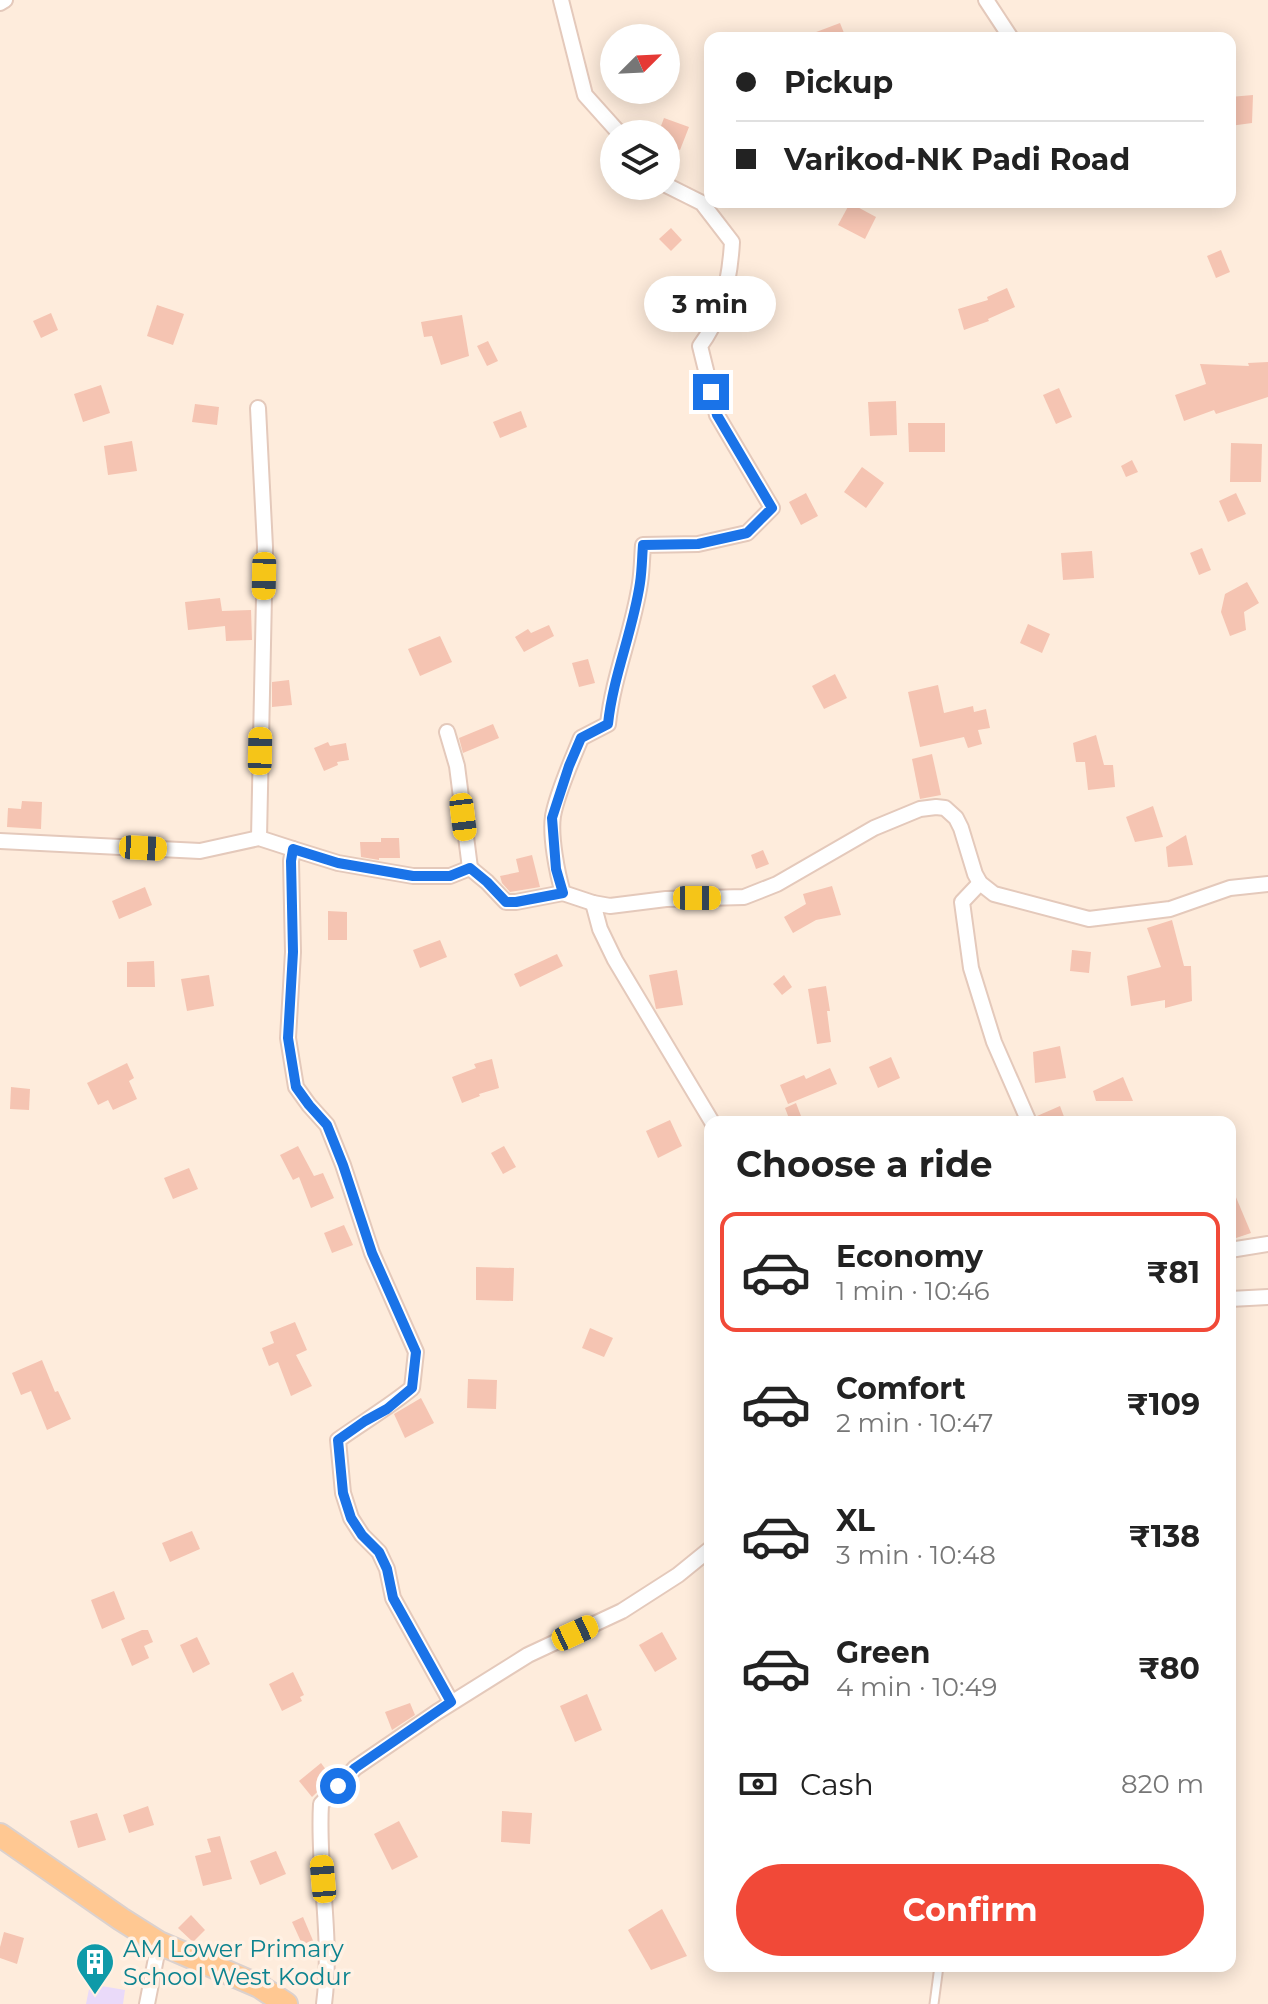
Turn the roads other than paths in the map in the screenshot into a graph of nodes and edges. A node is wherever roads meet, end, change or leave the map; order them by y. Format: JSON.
{"nodes":[{"id":1,"x":561,"y":0,"type":"edge"},
{"id":2,"x":986,"y":0,"type":"edge"},
{"id":3,"x":1007,"y":32,"type":"edge"},
{"id":4,"x":607,"y":120,"type":"edge"},
{"id":5,"x":680,"y":192,"type":"edge"},
{"id":6,"x":704,"y":206,"type":"edge"},
{"id":7,"x":706,"y":208,"type":"edge"},
{"id":8,"x":258,"y":408,"type":"dead end"},
{"id":9,"x":447,"y":732,"type":"dead end"},
{"id":10,"x":259,"y":838,"type":"junction"},
{"id":11,"x":0,"y":841,"type":"edge"},
{"id":12,"x":293,"y":849,"type":"junction"},
{"id":13,"x":470,"y":868,"type":"junction"},
{"id":14,"x":980,"y":883,"type":"junction"},
{"id":15,"x":1268,"y":884,"type":"edge"},
{"id":16,"x":563,"y":893,"type":"junction"},
{"id":17,"x":593,"y":903,"type":"junction"},
{"id":18,"x":708,"y":1116,"type":"edge"},
{"id":19,"x":1026,"y":1116,"type":"edge"},
{"id":20,"x":1268,"y":1244,"type":"edge"},
{"id":21,"x":1236,"y":1249,"type":"edge"},
{"id":22,"x":1268,"y":1297,"type":"edge"},
{"id":23,"x":1236,"y":1299,"type":"edge"},
{"id":24,"x":704,"y":1554,"type":"edge"},
{"id":25,"x":451,"y":1702,"type":"junction"},
{"id":26,"x":0,"y":1835,"type":"edge"},
{"id":27,"x":159,"y":1943,"type":"junction"},
{"id":28,"x":938,"y":1972,"type":"edge"},
{"id":29,"x":147,"y":2004,"type":"edge"},
{"id":30,"x":286,"y":2004,"type":"edge"},
{"id":31,"x":324,"y":2004,"type":"edge"},
{"id":32,"x":934,"y":2004,"type":"edge"}],
"edges":[{"from":1,"to":4,"type":"street"},
{"from":2,"to":3,"type":"street"},
{"from":5,"to":6,"type":"street"},
{"from":7,"to":16,"type":"street"},
{"from":8,"to":10,"type":"street"},
{"from":9,"to":13,"type":"street"},
{"from":10,"to":11,"type":"street"},
{"from":10,"to":12,"type":"street"},
{"from":12,"to":13,"type":"street"},
{"from":12,"to":25,"type":"street"},
{"from":13,"to":16,"type":"street"},
{"from":14,"to":15,"type":"street"},
{"from":14,"to":17,"type":"street"},
{"from":14,"to":19,"type":"street"},
{"from":16,"to":17,"type":"street"},
{"from":17,"to":18,"type":"street"},
{"from":20,"to":21,"type":"street"},
{"from":22,"to":23,"type":"street"},
{"from":24,"to":25,"type":"street"},
{"from":25,"to":31,"type":"street"},
{"from":26,"to":27,"type":"main road"},
{"from":27,"to":29,"type":"street"},
{"from":27,"to":30,"type":"main road"},
{"from":28,"to":32,"type":"lane"}]}
